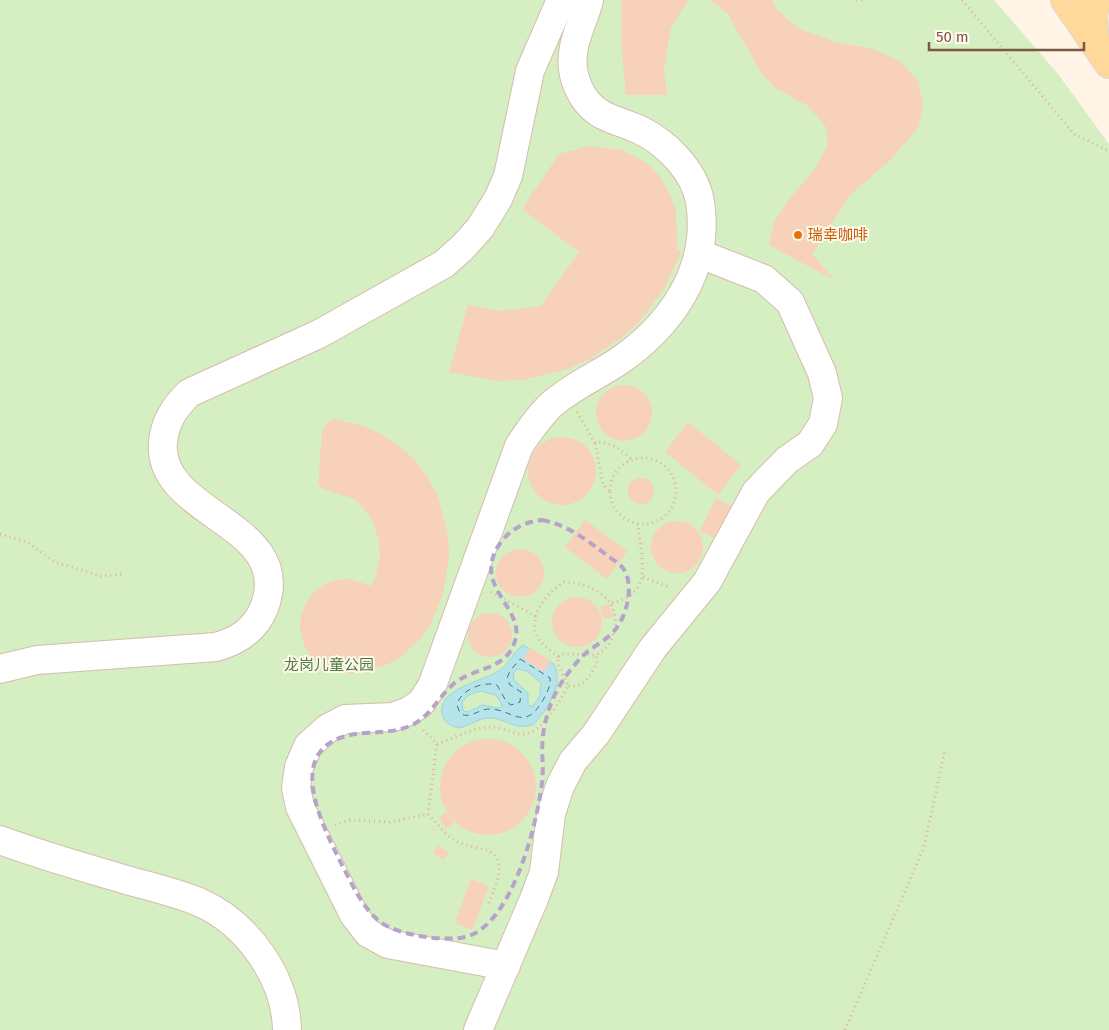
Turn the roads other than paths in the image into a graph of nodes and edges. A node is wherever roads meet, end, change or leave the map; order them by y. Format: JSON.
{"nodes":[{"id":1,"x":561,"y":0,"type":"edge"},
{"id":2,"x":589,"y":0,"type":"edge"},
{"id":3,"x":1065,"y":0,"type":"edge"},
{"id":4,"x":1096,"y":0,"type":"edge"},
{"id":5,"x":1102,"y":53,"type":"edge"},
{"id":6,"x":700,"y":254,"type":"junction"},
{"id":7,"x":0,"y":669,"type":"edge"},
{"id":8,"x":0,"y":840,"type":"edge"},
{"id":9,"x":506,"y":966,"type":"junction"},
{"id":10,"x":287,"y":1030,"type":"edge"},
{"id":11,"x":478,"y":1030,"type":"edge"}],
"edges":[{"from":1,"to":7,"type":"lane"},
{"from":2,"to":6,"type":"lane"},
{"from":3,"to":5,"type":"main road"},
{"from":4,"to":5,"type":"main road"},
{"from":6,"to":9,"type":"lane"},
{"from":6,"to":9,"type":"lane"},
{"from":8,"to":10,"type":"lane"},
{"from":9,"to":11,"type":"lane"}]}
